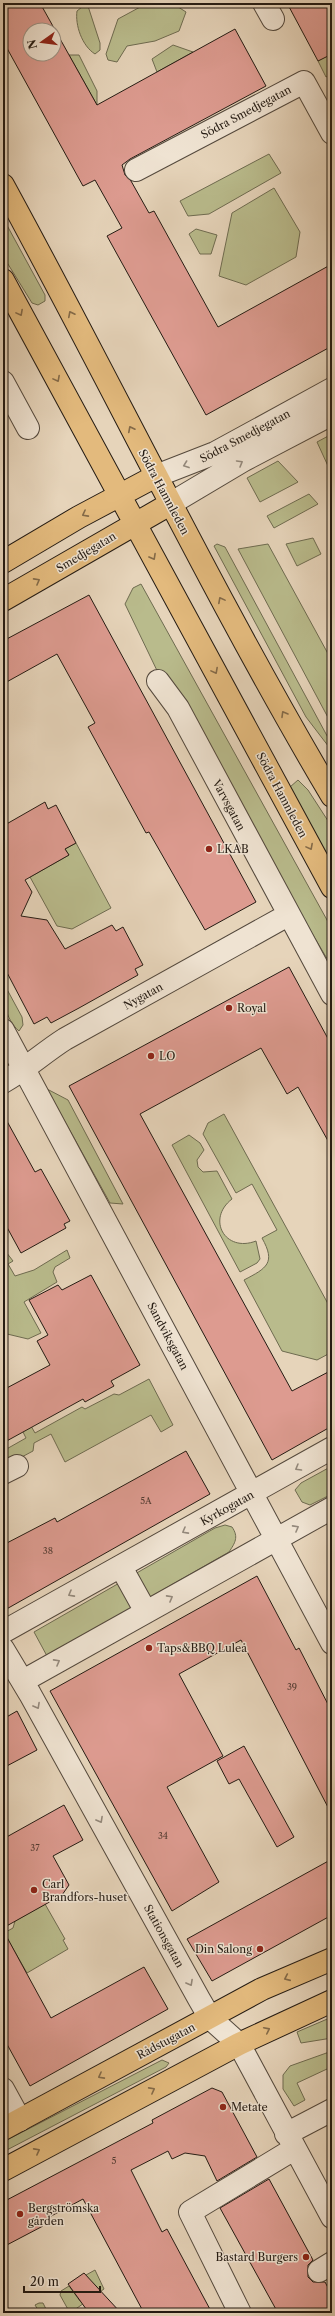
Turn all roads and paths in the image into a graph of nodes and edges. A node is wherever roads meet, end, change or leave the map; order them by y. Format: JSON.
{"nodes":[{"id":1,"x":332,"y":133,"type":"edge"},
{"id":2,"x":136,"y":170,"type":"dead end"},
{"id":3,"x":3,"y":185,"type":"edge"},
{"id":4,"x":3,"y":280,"type":"edge"},
{"id":5,"x":3,"y":382,"type":"edge"},
{"id":6,"x":332,"y":390,"type":"edge"},
{"id":7,"x":332,"y":414,"type":"edge"},
{"id":8,"x":28,"y":428,"type":"dead end"},
{"id":9,"x":156,"y":476,"type":"junction"},
{"id":10,"x":119,"y":495,"type":"junction"},
{"id":11,"x":170,"y":504,"type":"junction"},
{"id":12,"x":134,"y":523,"type":"junction"},
{"id":13,"x":3,"y":562,"type":"edge"},
{"id":14,"x":3,"y":600,"type":"edge"},
{"id":15,"x":158,"y":680,"type":"dead end"},
{"id":16,"x":332,"y":796,"type":"edge"},
{"id":17,"x":332,"y":887,"type":"edge"},
{"id":18,"x":288,"y":915,"type":"junction"},
{"id":19,"x":332,"y":994,"type":"edge"},
{"id":20,"x":3,"y":1030,"type":"edge"},
{"id":21,"x":25,"y":1070,"type":"junction"},
{"id":22,"x":3,"y":1082,"type":"edge"},
{"id":23,"x":332,"y":1448,"type":"edge"},
{"id":24,"x":253,"y":1493,"type":"junction"},
{"id":25,"x":332,"y":1508,"type":"edge"},
{"id":26,"x":277,"y":1538,"type":"junction"},
{"id":27,"x":121,"y":1567,"type":"junction"},
{"id":28,"x":146,"y":1612,"type":"junction"},
{"id":29,"x":3,"y":1632,"type":"edge"},
{"id":30,"x":332,"y":1643,"type":"edge"},
{"id":31,"x":5,"y":1657,"type":"edge"},
{"id":32,"x":23,"y":1681,"type":"junction"},
{"id":33,"x":332,"y":1959,"type":"edge"},
{"id":34,"x":332,"y":2001,"type":"edge"},
{"id":35,"x":210,"y":2018,"type":"junction"},
{"id":36,"x":239,"y":2044,"type":"junction"},
{"id":37,"x":3,"y":2089,"type":"edge"},
{"id":38,"x":332,"y":2110,"type":"edge"},
{"id":39,"x":11,"y":2124,"type":"edge"},
{"id":40,"x":290,"y":2141,"type":"junction"},
{"id":41,"x":3,"y":2170,"type":"edge"},
{"id":42,"x":332,"y":2217,"type":"edge"},
{"id":43,"x":240,"y":2313,"type":"edge"}],
"edges":[{"from":1,"to":2,"type":"street","name":"Södra Smedjegatan"},
{"from":9,"to":3,"type":"main road","name":"Södra Hamnleden","one_way":true},
{"from":4,"to":10,"type":"main road","name":"Södra Hamnleden","one_way":true},
{"from":5,"to":8,"type":"street"},
{"from":6,"to":9,"type":"street","name":"Södra Smedjegatan","one_way":true},
{"from":11,"to":7,"type":"street","name":"Södra Smedjegatan","one_way":true},
{"from":9,"to":10,"type":"main road"},
{"from":9,"to":11,"type":"main road","name":"Södra Hamnleden"},
{"from":10,"to":12,"type":"main road","name":"Södra Hamnleden"},
{"from":10,"to":13,"type":"main road","one_way":true},
{"from":11,"to":12,"type":"main road","name":"Smedjegatan"},
{"from":16,"to":11,"type":"main road","name":"Södra Hamnleden","one_way":true},
{"from":14,"to":12,"type":"main road","name":"Smedjegatan","one_way":true},
{"from":12,"to":17,"type":"main road","name":"Södra Hamnleden","one_way":true},
{"from":15,"to":18,"type":"street","name":"Varvsgatan"},
{"from":18,"to":19,"type":"street","name":"Varvsgatan"},
{"from":18,"to":21,"type":"street","name":"Nygatan"},
{"from":20,"to":21,"type":"street","name":"Sandviksgatan"},
{"from":21,"to":22,"type":"street","name":"Nygatan"},
{"from":21,"to":24,"type":"street","name":"Sandviksgatan"},
{"from":23,"to":24,"type":"street","name":"Kyrkogatan","one_way":true},
{"from":24,"to":26,"type":"street","name":"Sandviksgatan"},
{"from":24,"to":27,"type":"street","name":"Kyrkogatan","one_way":true},
{"from":26,"to":25,"type":"street","one_way":true},
{"from":28,"to":26,"type":"street","one_way":true},
{"from":26,"to":30,"type":"street","name":"Sandviksgatan"},
{"from":27,"to":28,"type":"street"},
{"from":27,"to":29,"type":"street","name":"Kyrkogatan","one_way":true},
{"from":32,"to":28,"type":"street","one_way":true},
{"from":31,"to":32,"type":"street","name":"Stationsgatan"},
{"from":32,"to":35,"type":"street","name":"Stationsgatan","one_way":true},
{"from":33,"to":35,"type":"main road","name":"Rådstugatan","one_way":true},
{"from":36,"to":34,"type":"main road","one_way":true},
{"from":35,"to":36,"type":"street","name":"Stationsgatan"},
{"from":35,"to":39,"type":"main road","name":"Rådstugatan","one_way":true},
{"from":36,"to":40,"type":"street","name":"Stationsgatan"},
{"from":41,"to":36,"type":"main road","one_way":true},
{"from":37,"to":39,"type":"street"},
{"from":38,"to":40,"type":"street"},
{"from":40,"to":42,"type":"street","name":"Stationsgatan"},
{"from":40,"to":43,"type":"street"}]}
